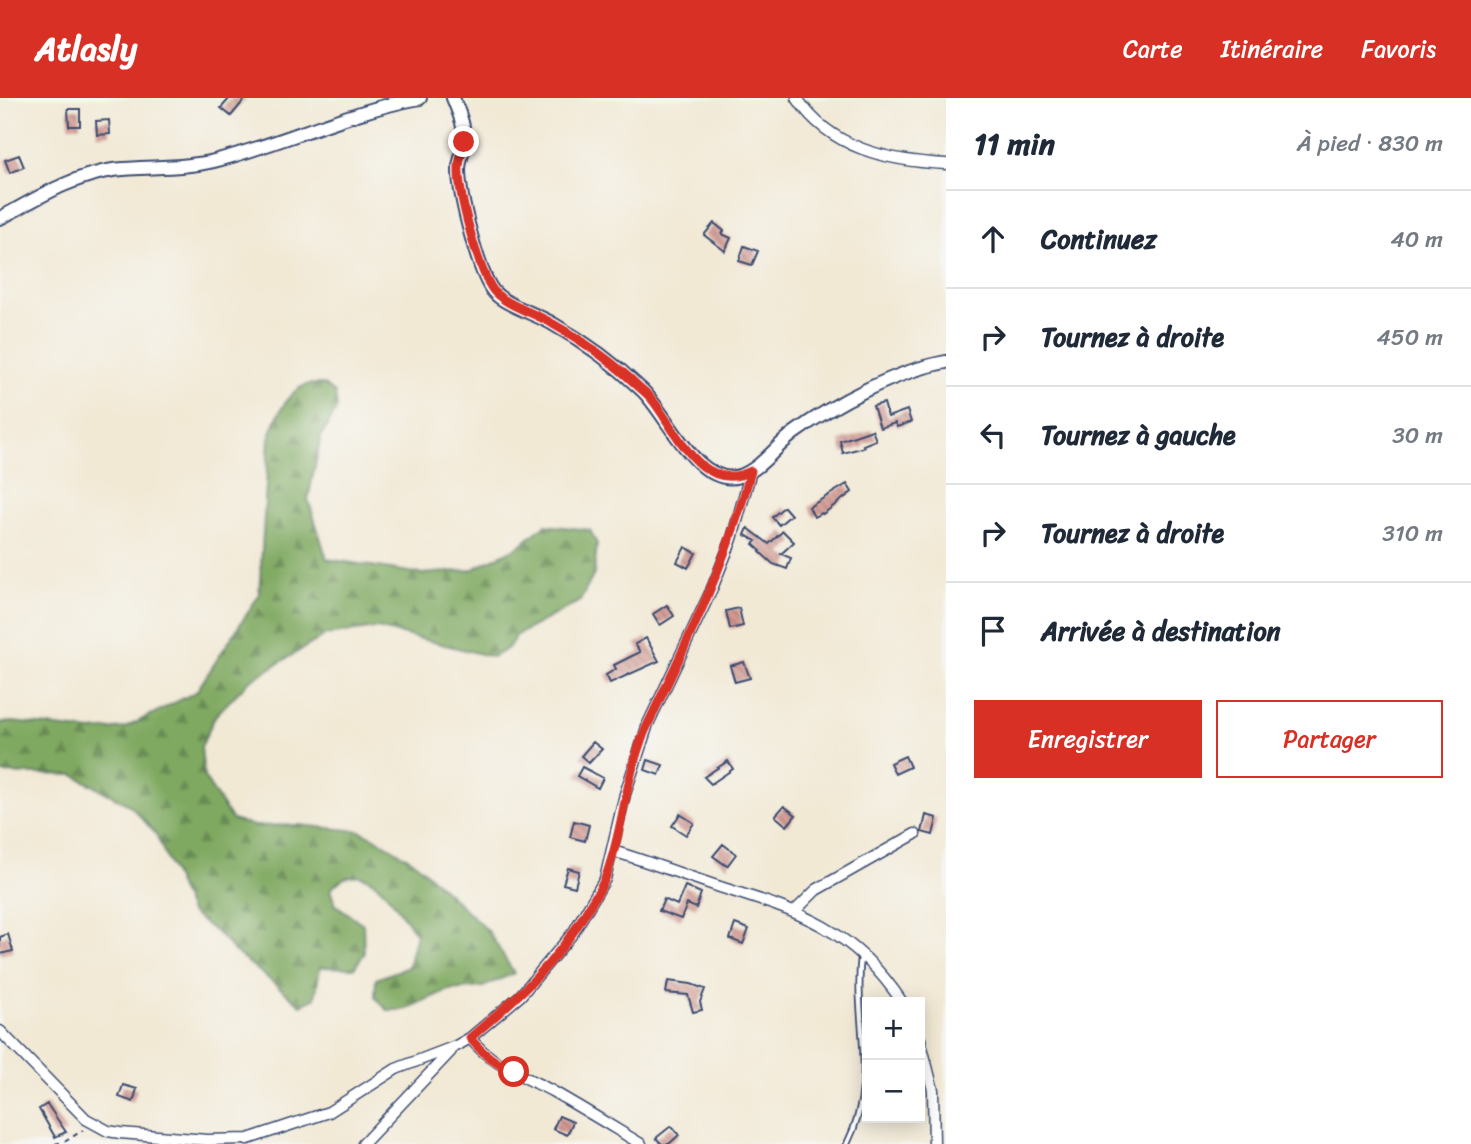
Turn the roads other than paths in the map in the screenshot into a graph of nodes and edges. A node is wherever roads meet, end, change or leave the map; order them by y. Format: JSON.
{"nodes":[{"id":1,"x":420,"y":98,"type":"edge"},
{"id":2,"x":453,"y":98,"type":"edge"},
{"id":3,"x":797,"y":98,"type":"edge"},
{"id":4,"x":946,"y":164,"type":"edge"},
{"id":5,"x":0,"y":218,"type":"edge"},
{"id":6,"x":946,"y":362,"type":"edge"},
{"id":7,"x":751,"y":471,"type":"junction"},
{"id":8,"x":915,"y":834,"type":"dead end"},
{"id":9,"x":613,"y":851,"type":"junction"},
{"id":10,"x":795,"y":911,"type":"junction"},
{"id":11,"x":861,"y":954,"type":"junction"},
{"id":12,"x":899,"y":997,"type":"edge"},
{"id":13,"x":0,"y":1031,"type":"edge"},
{"id":14,"x":470,"y":1038,"type":"junction"},
{"id":15,"x":456,"y":1046,"type":"junction"},
{"id":16,"x":925,"y":1059,"type":"edge"},
{"id":17,"x":363,"y":1144,"type":"edge"},
{"id":18,"x":641,"y":1144,"type":"edge"},
{"id":19,"x":847,"y":1144,"type":"edge"},
{"id":20,"x":934,"y":1144,"type":"edge"}],
"edges":[{"from":1,"to":5,"type":"street"},
{"from":2,"to":7,"type":"street"},
{"from":3,"to":4,"type":"street"},
{"from":6,"to":7,"type":"street"},
{"from":7,"to":9,"type":"street"},
{"from":8,"to":10,"type":"street"},
{"from":9,"to":10,"type":"street"},
{"from":9,"to":14,"type":"street"},
{"from":10,"to":11,"type":"street"},
{"from":11,"to":12,"type":"street"},
{"from":11,"to":19,"type":"lane"},
{"from":13,"to":15,"type":"street"},
{"from":14,"to":15,"type":"street"},
{"from":14,"to":18,"type":"street"},
{"from":15,"to":17,"type":"street"},
{"from":16,"to":20,"type":"street"}]}
